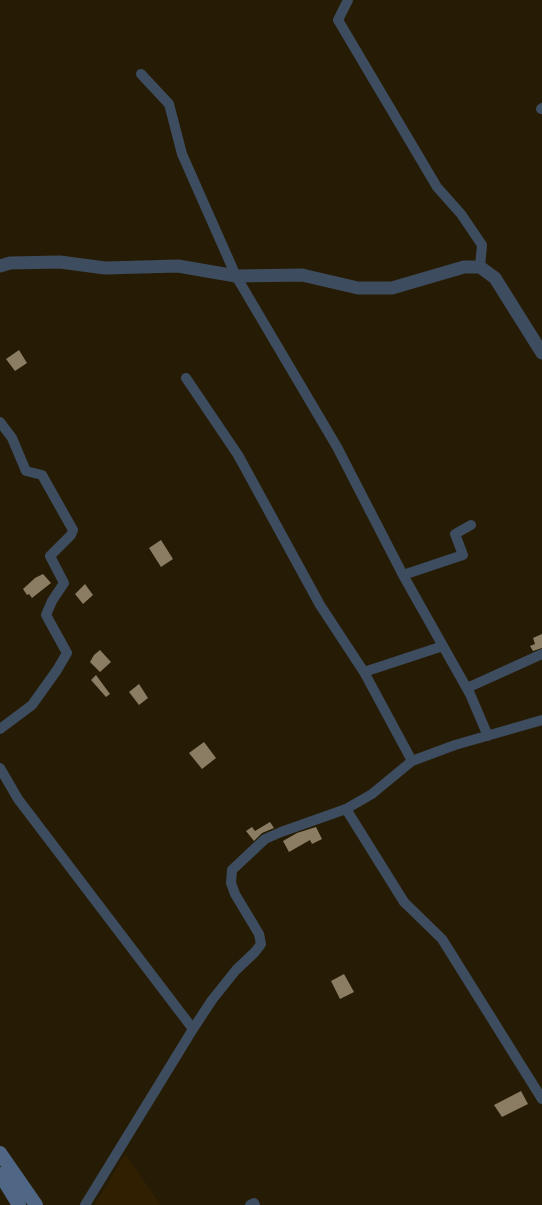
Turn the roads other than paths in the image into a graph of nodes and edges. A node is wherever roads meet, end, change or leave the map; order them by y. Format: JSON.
{"nodes":[{"id":1,"x":348,"y":0,"type":"edge"},
{"id":2,"x":141,"y":74,"type":"dead end"},
{"id":3,"x":0,"y":266,"type":"edge"},
{"id":4,"x":480,"y":267,"type":"junction"},
{"id":5,"x":236,"y":276,"type":"junction"},
{"id":6,"x":542,"y":353,"type":"edge"},
{"id":7,"x":186,"y":378,"type":"dead end"},
{"id":8,"x":0,"y":422,"type":"edge"},
{"id":9,"x":471,"y":525,"type":"dead end"},
{"id":10,"x":403,"y":575,"type":"junction"},
{"id":11,"x":443,"y":646,"type":"junction"},
{"id":12,"x":542,"y":654,"type":"edge"},
{"id":13,"x":364,"y":672,"type":"junction"},
{"id":14,"x":466,"y":688,"type":"junction"},
{"id":15,"x":542,"y":720,"type":"edge"},
{"id":16,"x":0,"y":729,"type":"edge"},
{"id":17,"x":488,"y":736,"type":"junction"},
{"id":18,"x":412,"y":761,"type":"junction"},
{"id":19,"x":0,"y":768,"type":"edge"},
{"id":20,"x":346,"y":809,"type":"junction"},
{"id":21,"x":193,"y":1029,"type":"junction"},
{"id":22,"x":542,"y":1099,"type":"edge"},
{"id":23,"x":0,"y":1153,"type":"edge"},
{"id":24,"x":0,"y":1174,"type":"edge"},
{"id":25,"x":19,"y":1205,"type":"edge"},
{"id":26,"x":36,"y":1205,"type":"edge"},
{"id":27,"x":85,"y":1205,"type":"edge"},
{"id":28,"x":250,"y":1205,"type":"edge"},
{"id":29,"x":255,"y":1205,"type":"edge"}],
"edges":[{"from":1,"to":4,"type":"street"},
{"from":2,"to":5,"type":"street"},
{"from":3,"to":5,"type":"street"},
{"from":4,"to":5,"type":"street"},
{"from":4,"to":6,"type":"street"},
{"from":5,"to":10,"type":"street"},
{"from":7,"to":13,"type":"street"},
{"from":8,"to":16,"type":"street"},
{"from":9,"to":10,"type":"street"},
{"from":10,"to":11,"type":"street"},
{"from":11,"to":13,"type":"street"},
{"from":11,"to":14,"type":"street"},
{"from":12,"to":14,"type":"street"},
{"from":13,"to":18,"type":"street"},
{"from":14,"to":17,"type":"street"},
{"from":15,"to":17,"type":"street"},
{"from":17,"to":18,"type":"street"},
{"from":18,"to":20,"type":"street"},
{"from":19,"to":21,"type":"street"},
{"from":20,"to":21,"type":"street"},
{"from":20,"to":22,"type":"street"},
{"from":21,"to":27,"type":"street"},
{"from":23,"to":26,"type":"main road"},
{"from":24,"to":25,"type":"main road"},
{"from":28,"to":29,"type":"street"}]}
